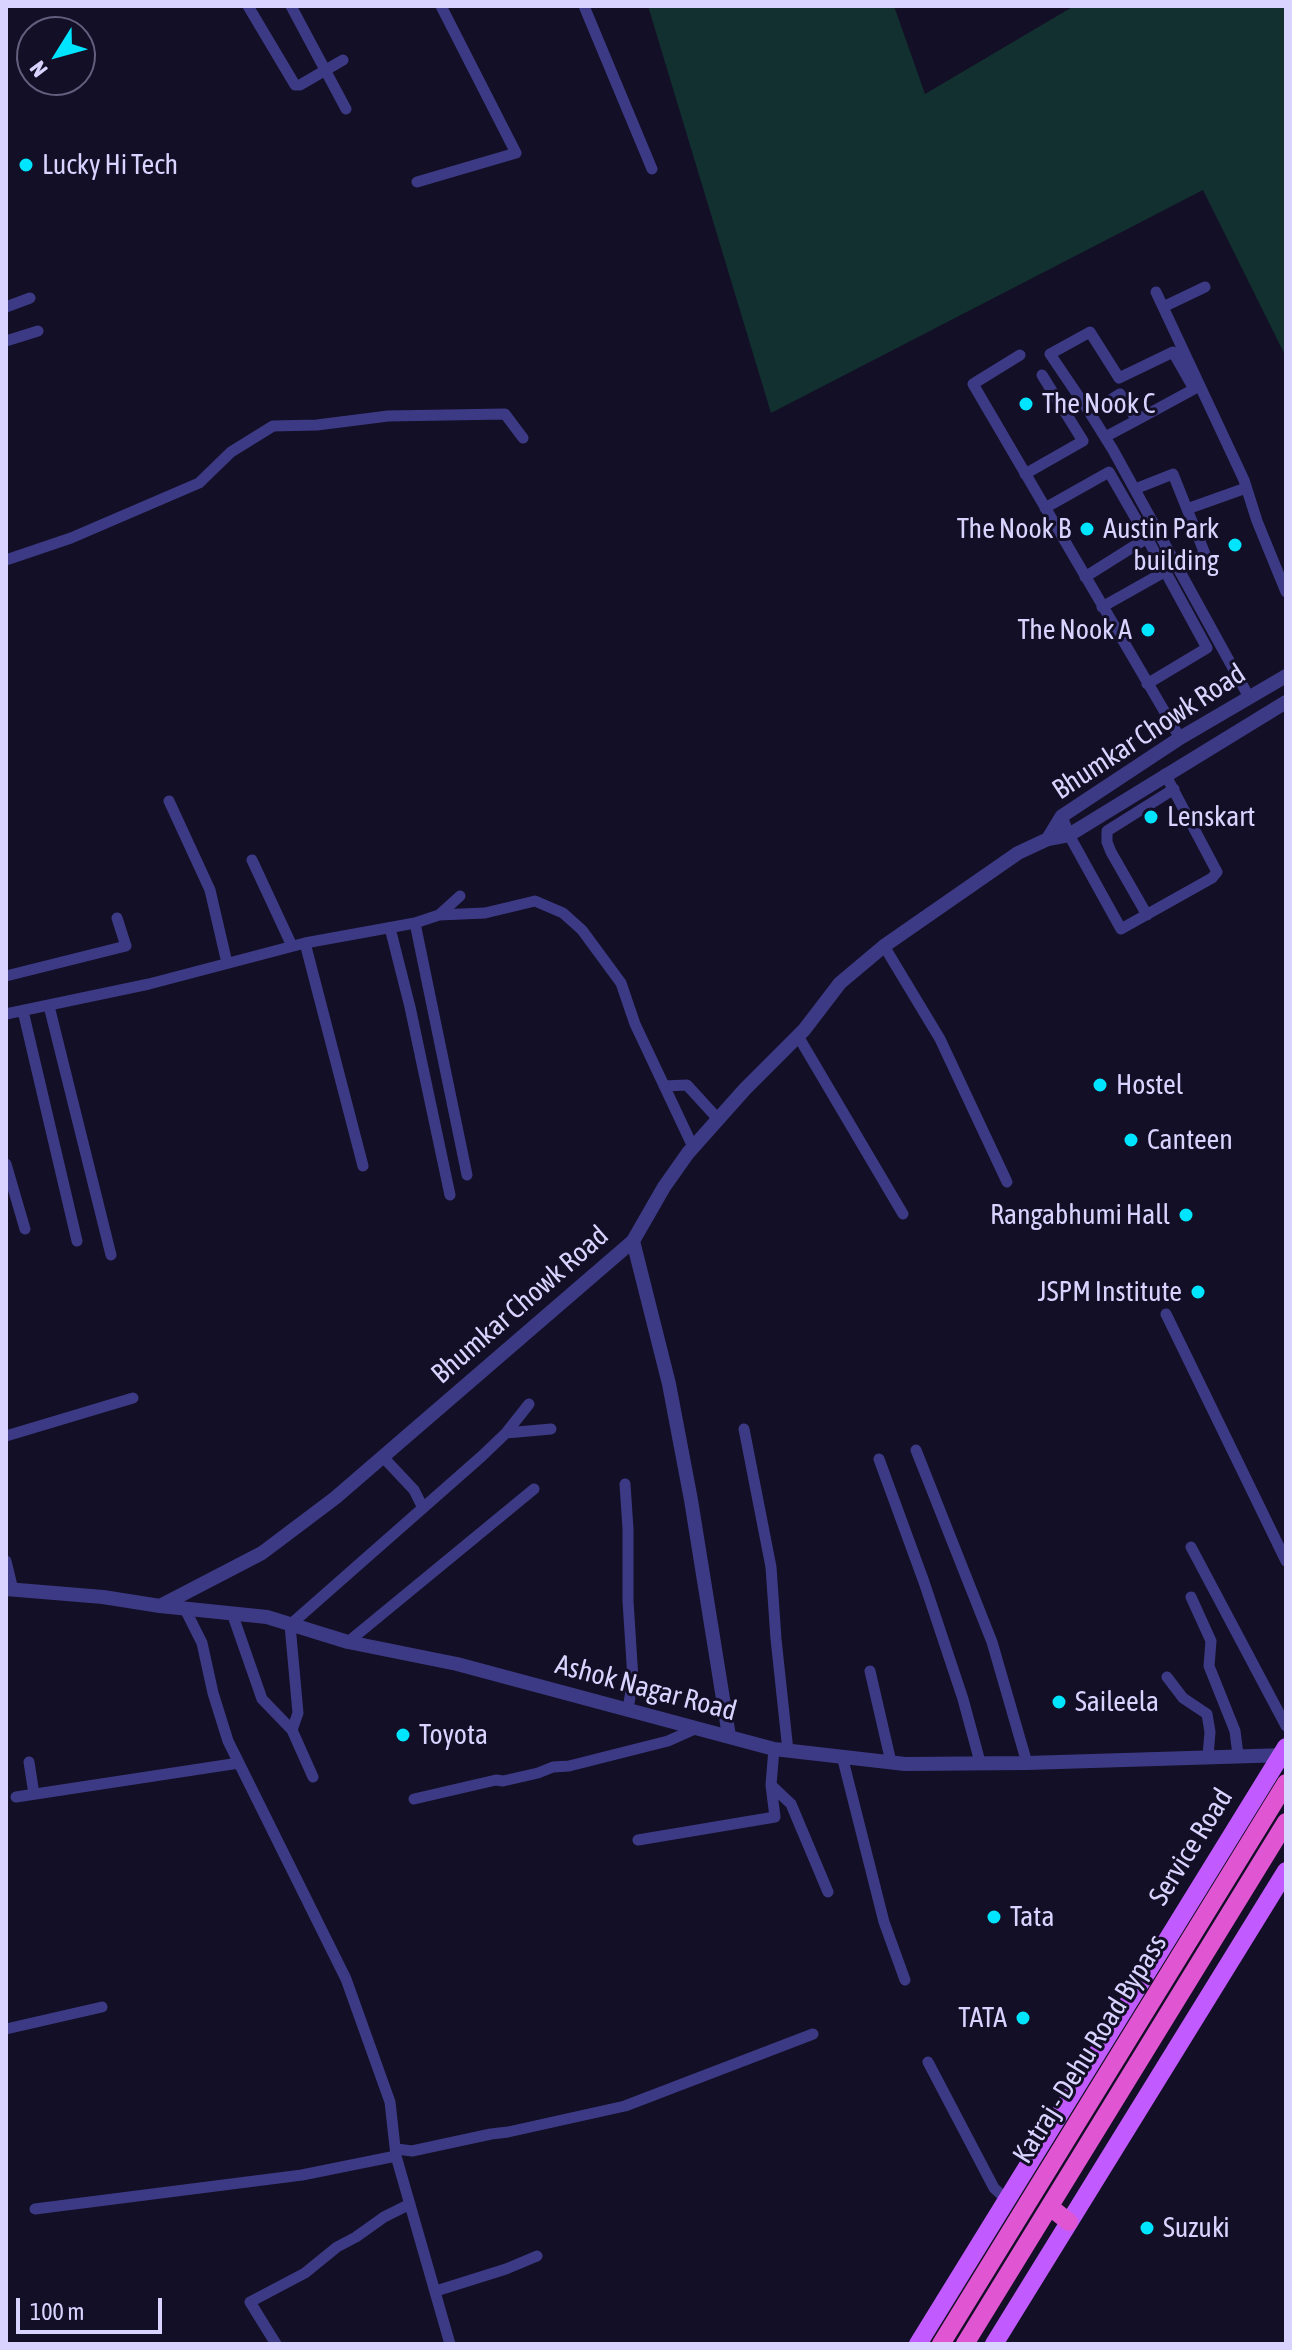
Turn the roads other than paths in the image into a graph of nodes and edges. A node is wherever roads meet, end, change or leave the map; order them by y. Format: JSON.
{"nodes":[{"id":1,"x":248,"y":6,"type":"edge"},
{"id":2,"x":291,"y":6,"type":"edge"},
{"id":3,"x":441,"y":6,"type":"edge"},
{"id":4,"x":584,"y":6,"type":"edge"},
{"id":5,"x":343,"y":60,"type":"dead end"},
{"id":6,"x":326,"y":70,"type":"junction"},
{"id":7,"x":346,"y":109,"type":"dead end"},
{"id":8,"x":652,"y":169,"type":"dead end"},
{"id":9,"x":417,"y":182,"type":"dead end"},
{"id":10,"x":1205,"y":287,"type":"dead end"},
{"id":11,"x":1156,"y":292,"type":"dead end"},
{"id":12,"x":30,"y":298,"type":"dead end"},
{"id":13,"x":6,"y":307,"type":"edge"},
{"id":14,"x":1163,"y":307,"type":"junction"},
{"id":15,"x":38,"y":331,"type":"dead end"},
{"id":16,"x":6,"y":341,"type":"edge"},
{"id":17,"x":1020,"y":355,"type":"dead end"},
{"id":18,"x":1042,"y":375,"type":"dead end"},
{"id":19,"x":1090,"y":413,"type":"junction"},
{"id":20,"x":1137,"y":420,"type":"junction"},
{"id":21,"x":1105,"y":437,"type":"junction"},
{"id":22,"x":523,"y":438,"type":"dead end"},
{"id":23,"x":1025,"y":474,"type":"junction"},
{"id":24,"x":1246,"y":488,"type":"junction"},
{"id":25,"x":1135,"y":489,"type":"junction"},
{"id":26,"x":1045,"y":508,"type":"junction"},
{"id":27,"x":1187,"y":509,"type":"junction"},
{"id":28,"x":1147,"y":538,"type":"junction"},
{"id":29,"x":6,"y":560,"type":"edge"},
{"id":30,"x":1172,"y":569,"type":"junction"},
{"id":31,"x":1085,"y":577,"type":"junction"},
{"id":32,"x":1286,"y":592,"type":"edge"},
{"id":33,"x":1102,"y":607,"type":"junction"},
{"id":34,"x":1286,"y":676,"type":"edge"},
{"id":35,"x":1147,"y":684,"type":"junction"},
{"id":36,"x":1249,"y":697,"type":"junction"},
{"id":37,"x":1286,"y":702,"type":"edge"},
{"id":38,"x":1261,"y":717,"type":"junction"},
{"id":39,"x":1180,"y":738,"type":"junction"},
{"id":40,"x":1165,"y":774,"type":"junction"},
{"id":41,"x":1174,"y":789,"type":"junction"},
{"id":42,"x":169,"y":801,"type":"dead end"},
{"id":43,"x":1062,"y":816,"type":"junction"},
{"id":44,"x":1069,"y":835,"type":"junction"},
{"id":45,"x":1048,"y":839,"type":"junction"},
{"id":46,"x":252,"y":860,"type":"dead end"},
{"id":47,"x":460,"y":896,"type":"dead end"},
{"id":48,"x":439,"y":915,"type":"junction"},
{"id":49,"x":1147,"y":915,"type":"junction"},
{"id":50,"x":117,"y":918,"type":"dead end"},
{"id":51,"x":415,"y":923,"type":"junction"},
{"id":52,"x":390,"y":928,"type":"junction"},
{"id":53,"x":305,"y":943,"type":"junction"},
{"id":54,"x":292,"y":946,"type":"junction"},
{"id":55,"x":884,"y":946,"type":"junction"},
{"id":56,"x":227,"y":963,"type":"junction"},
{"id":57,"x":6,"y":976,"type":"edge"},
{"id":58,"x":49,"y":1006,"type":"junction"},
{"id":59,"x":23,"y":1011,"type":"junction"},
{"id":60,"x":6,"y":1014,"type":"edge"},
{"id":61,"x":798,"y":1036,"type":"junction"},
{"id":62,"x":664,"y":1086,"type":"junction"},
{"id":63,"x":718,"y":1119,"type":"junction"},
{"id":64,"x":693,"y":1147,"type":"junction"},
{"id":65,"x":6,"y":1164,"type":"edge"},
{"id":66,"x":363,"y":1166,"type":"dead end"},
{"id":67,"x":467,"y":1175,"type":"dead end"},
{"id":68,"x":1007,"y":1182,"type":"dead end"},
{"id":69,"x":450,"y":1195,"type":"dead end"},
{"id":70,"x":903,"y":1214,"type":"dead end"},
{"id":71,"x":25,"y":1229,"type":"dead end"},
{"id":72,"x":77,"y":1241,"type":"dead end"},
{"id":73,"x":633,"y":1241,"type":"junction"},
{"id":74,"x":111,"y":1255,"type":"dead end"},
{"id":75,"x":1166,"y":1314,"type":"dead end"},
{"id":76,"x":133,"y":1398,"type":"dead end"},
{"id":77,"x":529,"y":1404,"type":"dead end"},
{"id":78,"x":551,"y":1429,"type":"dead end"},
{"id":79,"x":744,"y":1429,"type":"dead end"},
{"id":80,"x":506,"y":1433,"type":"junction"},
{"id":81,"x":6,"y":1436,"type":"edge"},
{"id":82,"x":916,"y":1450,"type":"dead end"},
{"id":83,"x":383,"y":1457,"type":"junction"},
{"id":84,"x":879,"y":1459,"type":"dead end"},
{"id":85,"x":625,"y":1484,"type":"dead end"},
{"id":86,"x":534,"y":1489,"type":"dead end"},
{"id":87,"x":423,"y":1508,"type":"junction"},
{"id":88,"x":1191,"y":1547,"type":"dead end"},
{"id":89,"x":6,"y":1561,"type":"edge"},
{"id":90,"x":1286,"y":1561,"type":"edge"},
{"id":91,"x":9,"y":1589,"type":"edge"},
{"id":92,"x":1191,"y":1597,"type":"dead end"},
{"id":93,"x":160,"y":1606,"type":"junction"},
{"id":94,"x":185,"y":1609,"type":"junction"},
{"id":95,"x":232,"y":1613,"type":"junction"},
{"id":96,"x":290,"y":1625,"type":"junction"},
{"id":97,"x":348,"y":1642,"type":"junction"},
{"id":98,"x":870,"y":1671,"type":"dead end"},
{"id":99,"x":1167,"y":1677,"type":"dead end"},
{"id":100,"x":628,"y":1709,"type":"junction"},
{"id":101,"x":1286,"y":1726,"type":"edge"},
{"id":102,"x":697,"y":1728,"type":"junction"},
{"id":103,"x":292,"y":1730,"type":"junction"},
{"id":104,"x":729,"y":1736,"type":"junction"},
{"id":105,"x":781,"y":1750,"type":"junction"},
{"id":106,"x":1284,"y":1752,"type":"edge"},
{"id":107,"x":1238,"y":1755,"type":"junction"},
{"id":108,"x":842,"y":1756,"type":"junction"},
{"id":109,"x":1208,"y":1756,"type":"junction"},
{"id":110,"x":29,"y":1762,"type":"dead end"},
{"id":111,"x":891,"y":1762,"type":"junction"},
{"id":112,"x":980,"y":1762,"type":"junction"},
{"id":113,"x":239,"y":1763,"type":"junction"},
{"id":114,"x":1027,"y":1763,"type":"junction"},
{"id":115,"x":313,"y":1777,"type":"dead end"},
{"id":116,"x":1286,"y":1783,"type":"edge"},
{"id":117,"x":771,"y":1785,"type":"junction"},
{"id":118,"x":34,"y":1794,"type":"junction"},
{"id":119,"x":16,"y":1797,"type":"dead end"},
{"id":120,"x":414,"y":1799,"type":"dead end"},
{"id":121,"x":1286,"y":1822,"type":"edge"},
{"id":122,"x":638,"y":1840,"type":"dead end"},
{"id":123,"x":1286,"y":1871,"type":"edge"},
{"id":124,"x":828,"y":1892,"type":"dead end"},
{"id":125,"x":905,"y":1980,"type":"dead end"},
{"id":126,"x":102,"y":2007,"type":"dead end"},
{"id":127,"x":6,"y":2029,"type":"edge"},
{"id":128,"x":813,"y":2034,"type":"dead end"},
{"id":129,"x":928,"y":2062,"type":"dead end"},
{"id":130,"x":397,"y":2153,"type":"junction"},
{"id":131,"x":1007,"y":2200,"type":"junction"},
{"id":132,"x":410,"y":2204,"type":"junction"},
{"id":133,"x":1050,"y":2207,"type":"junction"},
{"id":134,"x":35,"y":2209,"type":"dead end"},
{"id":135,"x":1069,"y":2222,"type":"junction"},
{"id":136,"x":537,"y":2256,"type":"dead end"},
{"id":137,"x":436,"y":2291,"type":"junction"},
{"id":138,"x":276,"y":2344,"type":"edge"},
{"id":139,"x":450,"y":2344,"type":"edge"},
{"id":140,"x":918,"y":2344,"type":"edge"},
{"id":141,"x":941,"y":2344,"type":"edge"},
{"id":142,"x":965,"y":2344,"type":"edge"},
{"id":143,"x":994,"y":2344,"type":"edge"}],
"edges":[{"from":1,"to":6,"type":"street"},
{"from":2,"to":6,"type":"street"},
{"from":3,"to":9,"type":"street"},
{"from":4,"to":8,"type":"street"},
{"from":5,"to":6,"type":"street"},
{"from":6,"to":7,"type":"street"},
{"from":10,"to":14,"type":"street"},
{"from":11,"to":14,"type":"street"},
{"from":12,"to":13,"type":"street"},
{"from":14,"to":24,"type":"street"},
{"from":15,"to":16,"type":"street"},
{"from":17,"to":23,"type":"street"},
{"from":18,"to":23,"type":"street"},
{"from":19,"to":20,"type":"street"},
{"from":19,"to":20,"type":"street"},
{"from":19,"to":21,"type":"street"},
{"from":20,"to":21,"type":"street"},
{"from":21,"to":25,"type":"street"},
{"from":22,"to":29,"type":"street"},
{"from":23,"to":26,"type":"street"},
{"from":24,"to":27,"type":"street"},
{"from":24,"to":32,"type":"street"},
{"from":25,"to":27,"type":"street"},
{"from":25,"to":30,"type":"street"},
{"from":26,"to":28,"type":"street"},
{"from":26,"to":31,"type":"street"},
{"from":27,"to":30,"type":"street"},
{"from":28,"to":30,"type":"street"},
{"from":28,"to":31,"type":"street"},
{"from":30,"to":33,"type":"street"},
{"from":30,"to":35,"type":"street"},
{"from":30,"to":36,"type":"street"},
{"from":31,"to":33,"type":"street"},
{"from":33,"to":35,"type":"street"},
{"from":34,"to":36,"type":"street","name":"Bhumkar Chowk Road"},
{"from":35,"to":39,"type":"street"},
{"from":36,"to":38,"type":"street"},
{"from":36,"to":39,"type":"street","name":"Bhumkar Chowk Road"},
{"from":37,"to":38,"type":"street","name":"Bhumkar Chowk Road"},
{"from":38,"to":40,"type":"street","name":"Bhumkar Chowk Road"},
{"from":39,"to":43,"type":"street","name":"Bhumkar Chowk Road"},
{"from":40,"to":41,"type":"street"},
{"from":40,"to":44,"type":"street","name":"Bhumkar Chowk Road"},
{"from":41,"to":49,"type":"street"},
{"from":41,"to":49,"type":"street"},
{"from":42,"to":56,"type":"street"},
{"from":43,"to":44,"type":"street"},
{"from":43,"to":45,"type":"street","name":"Bhumkar Chowk Road"},
{"from":44,"to":45,"type":"street","name":"Bhumkar Chowk Road"},
{"from":44,"to":49,"type":"street"},
{"from":45,"to":55,"type":"street","name":"Bhumkar Chowk Road"},
{"from":46,"to":54,"type":"street"},
{"from":47,"to":48,"type":"street"},
{"from":48,"to":51,"type":"street"},
{"from":48,"to":62,"type":"street"},
{"from":50,"to":57,"type":"street"},
{"from":51,"to":52,"type":"street"},
{"from":51,"to":67,"type":"street"},
{"from":52,"to":53,"type":"street"},
{"from":52,"to":69,"type":"street"},
{"from":53,"to":54,"type":"street"},
{"from":53,"to":66,"type":"street"},
{"from":54,"to":56,"type":"street"},
{"from":55,"to":61,"type":"street","name":"Bhumkar Chowk Road"},
{"from":55,"to":68,"type":"street"},
{"from":56,"to":58,"type":"street"},
{"from":58,"to":59,"type":"street"},
{"from":58,"to":74,"type":"street"},
{"from":59,"to":60,"type":"street"},
{"from":59,"to":72,"type":"street"},
{"from":61,"to":63,"type":"street","name":"Bhumkar Chowk Road"},
{"from":61,"to":70,"type":"street"},
{"from":62,"to":63,"type":"street"},
{"from":62,"to":64,"type":"street"},
{"from":63,"to":64,"type":"street","name":"Bhumkar Chowk Road"},
{"from":64,"to":73,"type":"street","name":"Bhumkar Chowk Road"},
{"from":65,"to":71,"type":"street"},
{"from":73,"to":83,"type":"street","name":"Bhumkar Chowk Road"},
{"from":73,"to":104,"type":"street"},
{"from":75,"to":90,"type":"street"},
{"from":76,"to":81,"type":"street"},
{"from":77,"to":80,"type":"street"},
{"from":78,"to":80,"type":"street"},
{"from":79,"to":105,"type":"street"},
{"from":80,"to":87,"type":"street"},
{"from":82,"to":114,"type":"street"},
{"from":83,"to":87,"type":"street"},
{"from":83,"to":93,"type":"street","name":"Bhumkar Chowk Road"},
{"from":84,"to":112,"type":"street"},
{"from":85,"to":100,"type":"street"},
{"from":86,"to":97,"type":"street"},
{"from":87,"to":96,"type":"street"},
{"from":88,"to":101,"type":"street"},
{"from":89,"to":91,"type":"street"},
{"from":91,"to":93,"type":"street","name":"Ashok Nagar Road"},
{"from":92,"to":107,"type":"street"},
{"from":93,"to":94,"type":"street","name":"Ashok Nagar Road"},
{"from":94,"to":95,"type":"street","name":"Ashok Nagar Road"},
{"from":94,"to":113,"type":"street"},
{"from":95,"to":96,"type":"street","name":"Ashok Nagar Road"},
{"from":95,"to":103,"type":"street"},
{"from":96,"to":97,"type":"street","name":"Ashok Nagar Road"},
{"from":96,"to":103,"type":"street"},
{"from":97,"to":100,"type":"street","name":"Ashok Nagar Road"},
{"from":98,"to":111,"type":"street"},
{"from":99,"to":109,"type":"street"},
{"from":100,"to":102,"type":"street","name":"Ashok Nagar Road"},
{"from":102,"to":104,"type":"street","name":"Ashok Nagar Road"},
{"from":102,"to":120,"type":"street"},
{"from":103,"to":115,"type":"street"},
{"from":104,"to":105,"type":"street","name":"Ashok Nagar Road"},
{"from":105,"to":108,"type":"street","name":"Ashok Nagar Road"},
{"from":105,"to":117,"type":"street"},
{"from":106,"to":107,"type":"street","name":"Ashok Nagar Road"},
{"from":106,"to":131,"type":"main road","name":"Service Road"},
{"from":107,"to":109,"type":"street","name":"Ashok Nagar Road"},
{"from":108,"to":111,"type":"street","name":"Ashok Nagar Road"},
{"from":108,"to":125,"type":"street"},
{"from":109,"to":114,"type":"street","name":"Ashok Nagar Road"},
{"from":110,"to":118,"type":"street"},
{"from":111,"to":112,"type":"street","name":"Ashok Nagar Road"},
{"from":112,"to":114,"type":"street","name":"Ashok Nagar Road"},
{"from":113,"to":118,"type":"street"},
{"from":113,"to":130,"type":"street"},
{"from":116,"to":141,"type":"highway","name":"Katraj - Dehu Road Bypass"},
{"from":117,"to":122,"type":"street"},
{"from":117,"to":124,"type":"street"},
{"from":118,"to":119,"type":"street"},
{"from":121,"to":133,"type":"highway","name":"Katraj - Dehu Road Bypass"},
{"from":123,"to":135,"type":"main road"},
{"from":126,"to":127,"type":"street"},
{"from":128,"to":130,"type":"street"},
{"from":129,"to":131,"type":"street"},
{"from":130,"to":132,"type":"street"},
{"from":130,"to":134,"type":"street"},
{"from":131,"to":140,"type":"main road","name":"Service Road"},
{"from":132,"to":137,"type":"street"},
{"from":132,"to":138,"type":"street"},
{"from":133,"to":135,"type":"highway"},
{"from":133,"to":142,"type":"highway","name":"Katraj - Dehu Road Bypass"},
{"from":135,"to":143,"type":"main road"},
{"from":136,"to":137,"type":"street"},
{"from":137,"to":139,"type":"street"}]}
